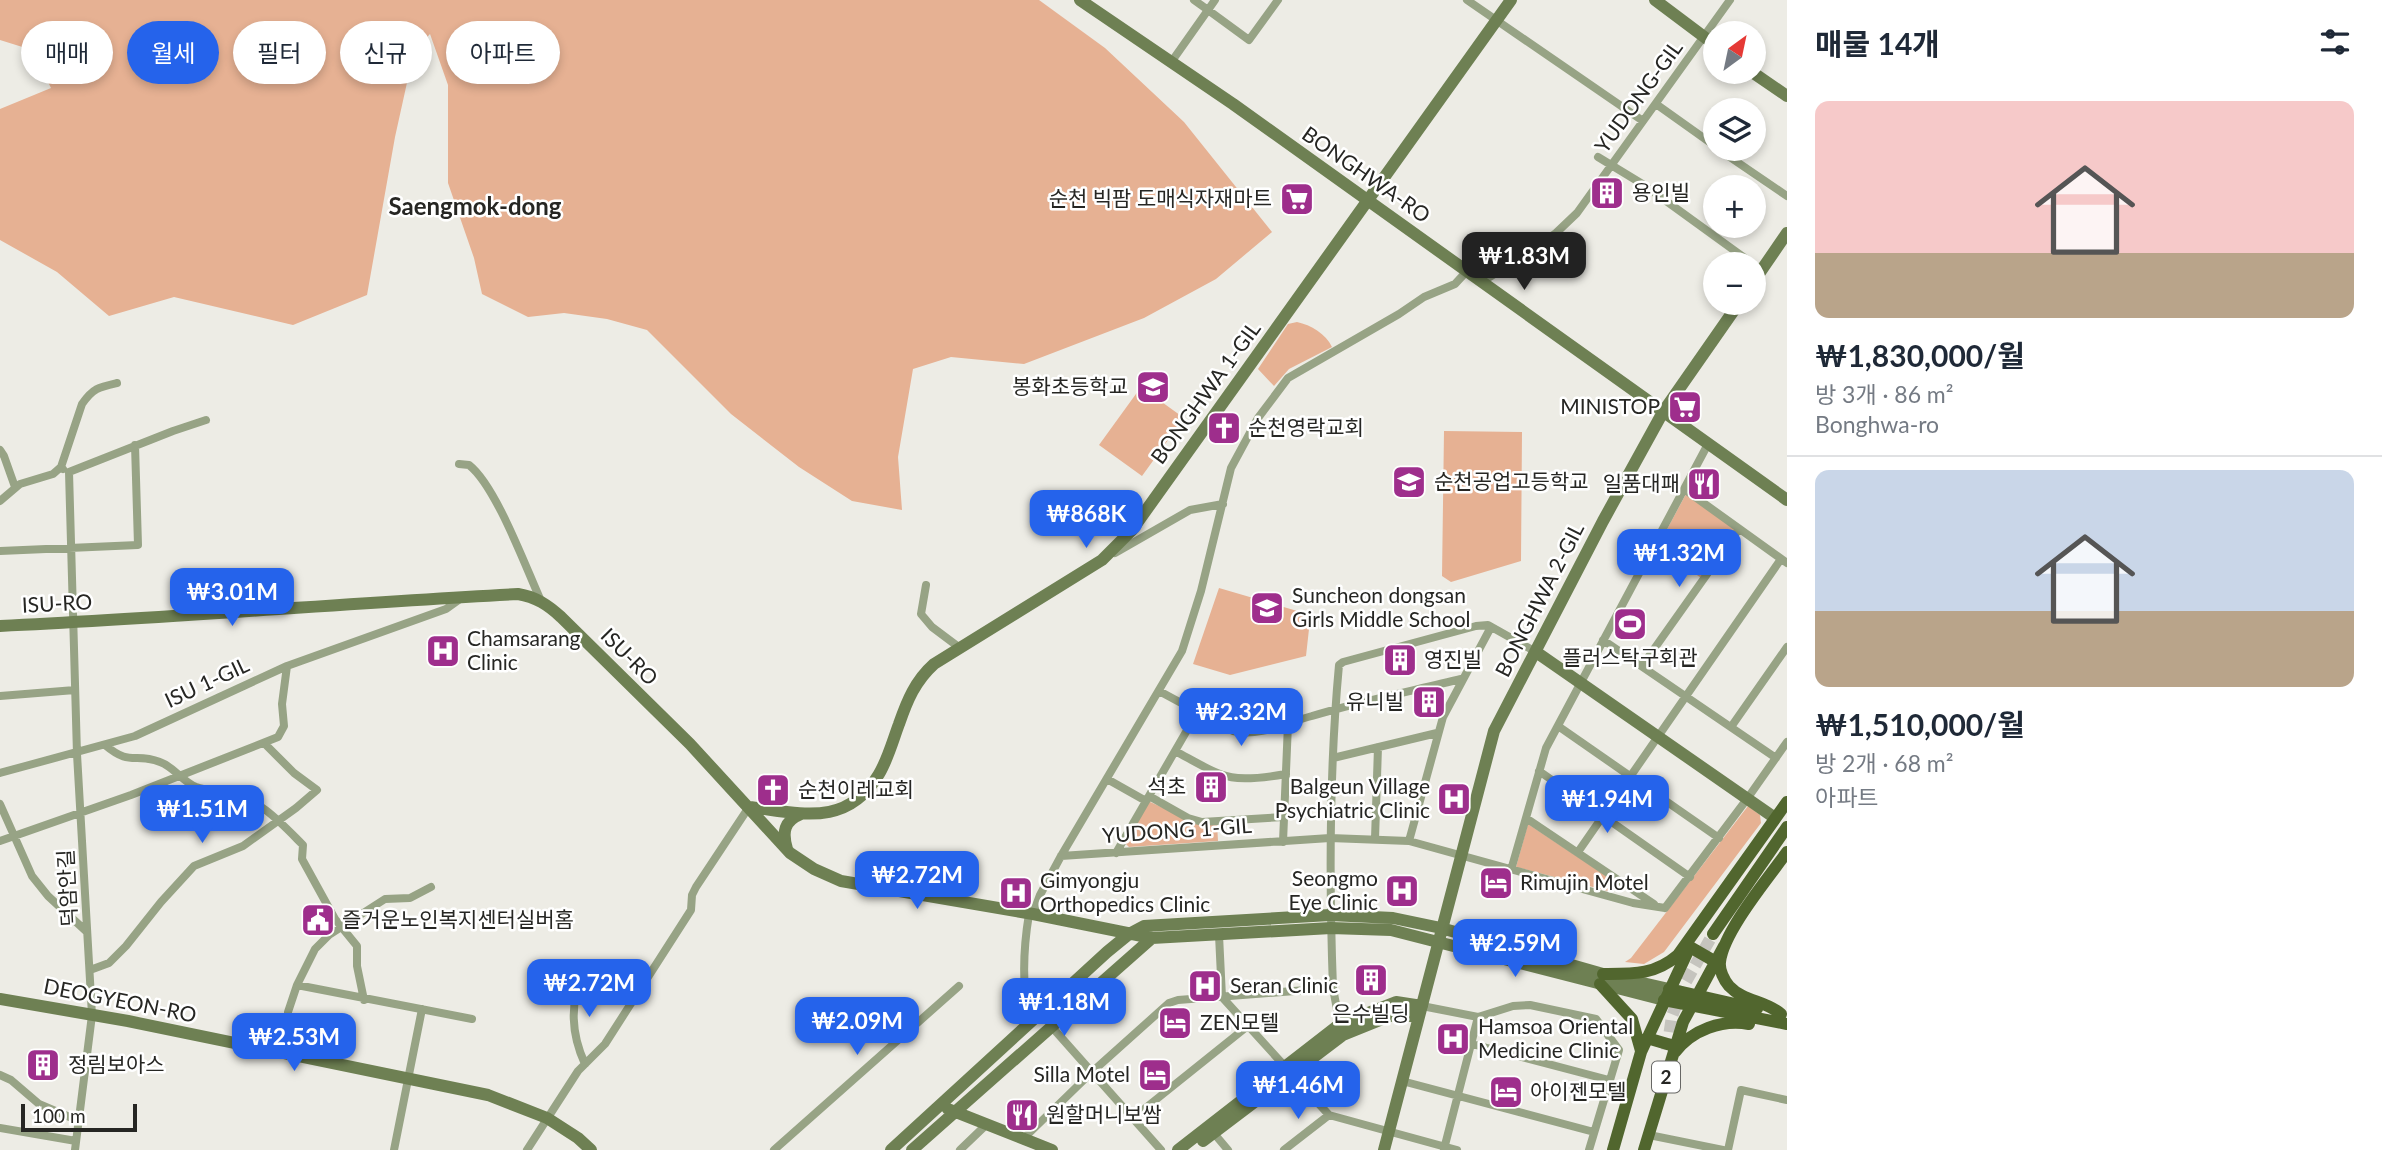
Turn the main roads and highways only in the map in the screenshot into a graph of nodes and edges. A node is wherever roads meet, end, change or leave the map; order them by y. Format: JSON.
{"nodes":[{"id":1,"x":1080,"y":0,"type":"edge"},
{"id":2,"x":1093,"y":0,"type":"edge"},
{"id":3,"x":1511,"y":0,"type":"edge"},
{"id":4,"x":1655,"y":0,"type":"edge"},
{"id":5,"x":1703,"y":36,"type":"edge"},
{"id":6,"x":1167,"y":57,"type":"junction"},
{"id":7,"x":1766,"y":82,"type":"edge"},
{"id":8,"x":1787,"y":96,"type":"edge"},
{"id":9,"x":1367,"y":199,"type":"junction"},
{"id":10,"x":1787,"y":233,"type":"edge"},
{"id":11,"x":1766,"y":257,"type":"edge"},
{"id":12,"x":1730,"y":315,"type":"edge"},
{"id":13,"x":1663,"y":412,"type":"junction"},
{"id":14,"x":1787,"y":500,"type":"edge"},
{"id":15,"x":0,"y":626,"type":"edge"},
{"id":16,"x":1535,"y":652,"type":"junction"},
{"id":17,"x":1787,"y":802,"type":"edge"},
{"id":18,"x":749,"y":807,"type":"junction"},
{"id":19,"x":801,"y":814,"type":"junction"},
{"id":20,"x":1775,"y":818,"type":"junction"},
{"id":21,"x":1787,"y":827,"type":"edge"},
{"id":22,"x":787,"y":849,"type":"junction"},
{"id":23,"x":1787,"y":852,"type":"edge"},
{"id":24,"x":1330,"y":922,"type":"junction"},
{"id":25,"x":1441,"y":928,"type":"junction"},
{"id":26,"x":1103,"y":929,"type":"junction"},
{"id":27,"x":1695,"y":931,"type":"junction"},
{"id":28,"x":1129,"y":934,"type":"junction"},
{"id":29,"x":1713,"y":934,"type":"tunnel mouth"},
{"id":30,"x":1152,"y":938,"type":"junction"},
{"id":31,"x":1438,"y":942,"type":"junction"},
{"id":32,"x":1724,"y":946,"type":"junction"},
{"id":33,"x":1690,"y":947,"type":"junction"},
{"id":34,"x":1107,"y":952,"type":"junction"},
{"id":35,"x":1716,"y":962,"type":"junction"},
{"id":36,"x":1602,"y":979,"type":"junction"},
{"id":37,"x":1667,"y":994,"type":"junction"},
{"id":38,"x":0,"y":999,"type":"edge"},
{"id":39,"x":1694,"y":1001,"type":"junction"},
{"id":40,"x":1420,"y":1012,"type":"junction"},
{"id":41,"x":1784,"y":1019,"type":"edge"},
{"id":42,"x":1646,"y":1045,"type":"junction"},
{"id":43,"x":1671,"y":1051,"type":"junction"},
{"id":44,"x":942,"y":1105,"type":"junction"},
{"id":45,"x":954,"y":1112,"type":"junction"},
{"id":46,"x":1211,"y":1129,"type":"junction"},
{"id":47,"x":591,"y":1150,"type":"edge"},
{"id":48,"x":891,"y":1150,"type":"edge"},
{"id":49,"x":912,"y":1150,"type":"edge"},
{"id":50,"x":1052,"y":1150,"type":"edge"},
{"id":51,"x":1178,"y":1150,"type":"edge"},
{"id":52,"x":1192,"y":1150,"type":"edge"},
{"id":53,"x":1384,"y":1150,"type":"edge"},
{"id":54,"x":1613,"y":1150,"type":"edge"},
{"id":55,"x":1620,"y":1150,"type":"edge"},
{"id":56,"x":1636,"y":1150,"type":"edge"},
{"id":57,"x":1644,"y":1150,"type":"edge"}],
"edges":[{"from":1,"to":6,"type":"main road","name":"BONGHWA-RO"},
{"from":2,"to":6,"type":"main road","name":"BONGHWA-RO"},
{"from":3,"to":9,"type":"main road","name":"BONGHWA 1-GIL"},
{"from":4,"to":5,"type":"main road"},
{"from":6,"to":9,"type":"main road","name":"BONGHWA-RO"},
{"from":7,"to":8,"type":"main road"},
{"from":9,"to":13,"type":"main road","name":"BONGHWA-RO"},
{"from":9,"to":19,"type":"main road","name":"BONGHWA 1-GIL"},
{"from":10,"to":11,"type":"main road"},
{"from":12,"to":13,"type":"main road","name":"BONGHWA 2-GIL"},
{"from":13,"to":14,"type":"main road","name":"BONGHWA-RO"},
{"from":13,"to":16,"type":"main road","name":"BONGHWA 2-GIL"},
{"from":15,"to":18,"type":"main road","name":"ISU-RO"},
{"from":16,"to":20,"type":"main road"},
{"from":16,"to":25,"type":"main road","name":"BONGHWA 2-GIL"},
{"from":17,"to":20,"type":"main road"},
{"from":18,"to":19,"type":"main road","name":"BONGHWA 1-GIL"},
{"from":18,"to":22,"type":"main road","name":"ISU-RO"},
{"from":19,"to":22,"type":"main road"},
{"from":20,"to":27,"type":"main road"},
{"from":21,"to":29,"type":"main road"},
{"from":22,"to":26,"type":"main road","name":"ISU-RO"},
{"from":23,"to":32,"type":"main road"},
{"from":24,"to":25,"type":"main road","name":"ISU-RO"},
{"from":24,"to":28,"type":"main road","name":"ISU-RO"},
{"from":24,"to":30,"type":"main road","name":"ISU-RO"},
{"from":24,"to":31,"type":"main road","name":"ISU-RO"},
{"from":25,"to":31,"type":"main road","name":"BONGHWA 2-GIL"},
{"from":25,"to":36,"type":"main road","name":"ISU-RO"},
{"from":26,"to":28,"type":"main road","name":"ISU-RO"},
{"from":26,"to":34,"type":"main road"},
{"from":27,"to":33,"type":"main road"},
{"from":27,"to":36,"type":"main road"},
{"from":28,"to":30,"type":"main road","name":"ISU-RO"},
{"from":28,"to":34,"type":"main road"},
{"from":30,"to":45,"type":"main road"},
{"from":31,"to":36,"type":"main road","name":"ISU-RO"},
{"from":31,"to":40,"type":"main road","name":"BONGHWA 2-GIL"},
{"from":32,"to":35,"type":"main road"},
{"from":32,"to":41,"type":"main road"},
{"from":33,"to":35,"type":"main road"},
{"from":33,"to":37,"type":"main road"},
{"from":34,"to":44,"type":"main road"},
{"from":35,"to":39,"type":"main road"},
{"from":36,"to":37,"type":"main road","name":"ISU-RO"},
{"from":36,"to":42,"type":"main road"},
{"from":37,"to":39,"type":"main road"},
{"from":37,"to":42,"type":"main road","number":"2"},
{"from":38,"to":47,"type":"main road","name":"DEOGYEON-RO"},
{"from":39,"to":41,"type":"main road"},
{"from":39,"to":43,"type":"main road","number":"2"},
{"from":40,"to":46,"type":"main road"},
{"from":40,"to":53,"type":"main road","name":"BONGHWA 2-GIL"},
{"from":41,"to":43,"type":"main road","number":"2"},
{"from":42,"to":43,"type":"main road"},
{"from":42,"to":54,"type":"main road","number":"2"},
{"from":42,"to":55,"type":"main road"},
{"from":43,"to":56,"type":"main road"},
{"from":43,"to":57,"type":"main road","number":"2"},
{"from":44,"to":45,"type":"main road"},
{"from":44,"to":48,"type":"main road"},
{"from":45,"to":49,"type":"main road"},
{"from":45,"to":50,"type":"main road"},
{"from":46,"to":51,"type":"main road"},
{"from":46,"to":52,"type":"main road"}]}
